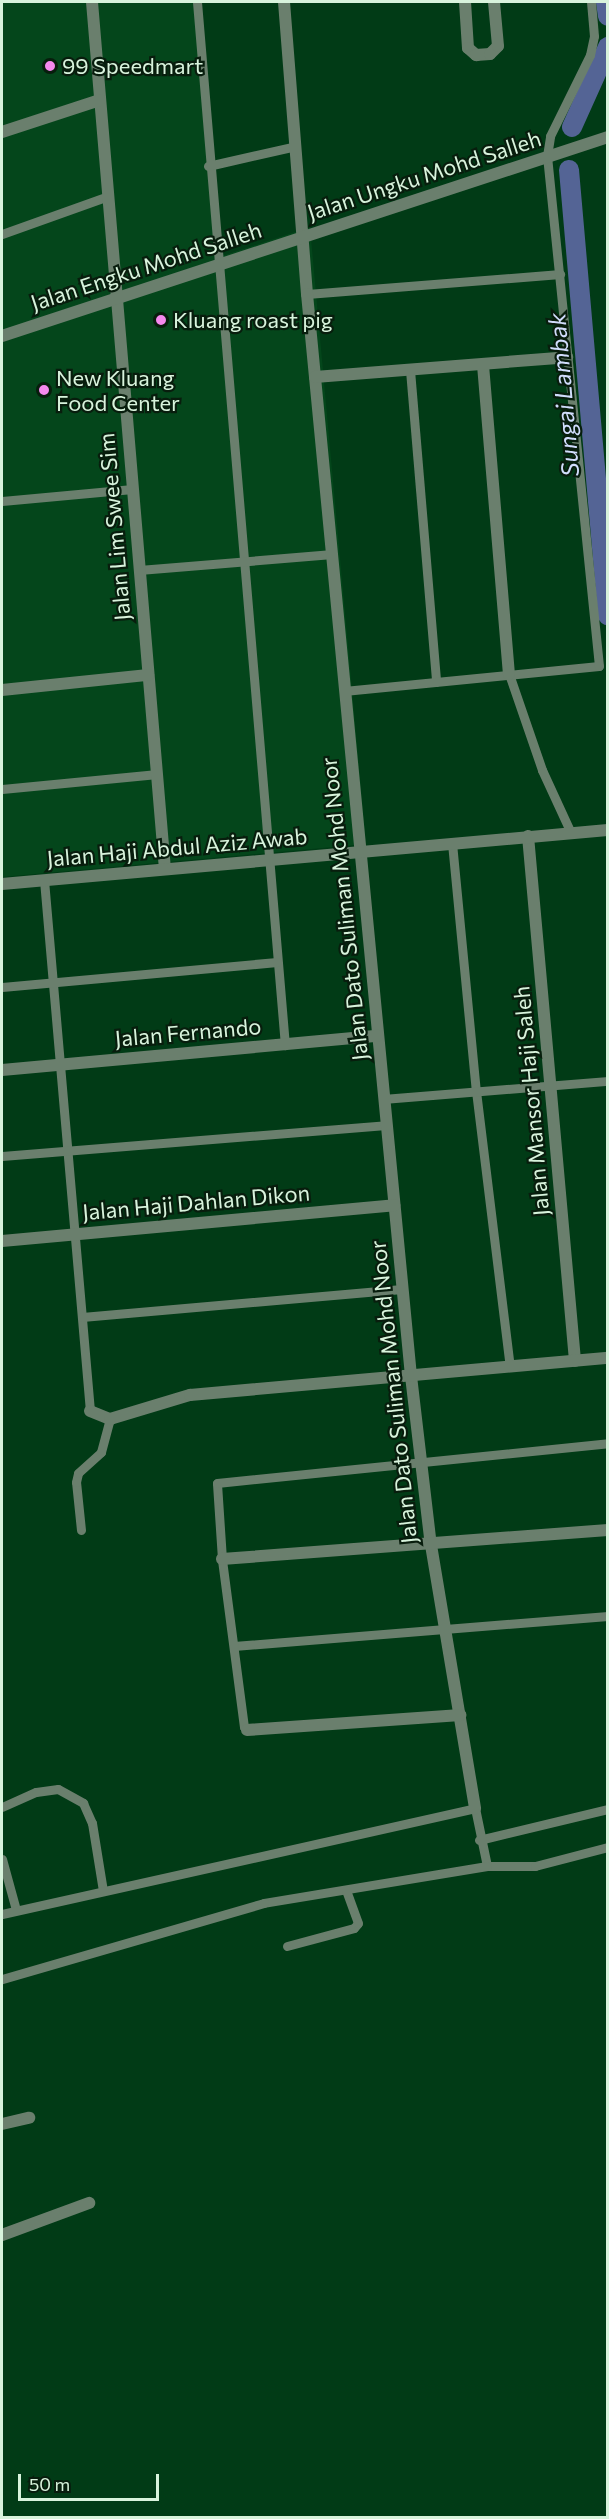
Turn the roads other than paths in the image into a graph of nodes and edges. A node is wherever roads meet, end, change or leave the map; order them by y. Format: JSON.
{"nodes":[{"id":1,"x":92,"y":2,"type":"edge"},
{"id":2,"x":197,"y":2,"type":"edge"},
{"id":3,"x":284,"y":2,"type":"edge"},
{"id":4,"x":465,"y":2,"type":"edge"},
{"id":5,"x":494,"y":2,"type":"edge"},
{"id":6,"x":591,"y":2,"type":"edge"},
{"id":7,"x":100,"y":100,"type":"junction"},
{"id":8,"x":2,"y":132,"type":"edge"},
{"id":9,"x":608,"y":137,"type":"edge"},
{"id":10,"x":296,"y":146,"type":"junction"},
{"id":11,"x":552,"y":154,"type":"junction"},
{"id":12,"x":208,"y":166,"type":"junction"},
{"id":13,"x":108,"y":196,"type":"junction"},
{"id":14,"x":2,"y":234,"type":"edge"},
{"id":15,"x":304,"y":237,"type":"junction"},
{"id":16,"x":219,"y":264,"type":"junction"},
{"id":17,"x":560,"y":274,"type":"junction"},
{"id":18,"x":307,"y":294,"type":"junction"},
{"id":19,"x":115,"y":296,"type":"junction"},
{"id":20,"x":2,"y":336,"type":"edge"},
{"id":21,"x":567,"y":357,"type":"junction"},
{"id":22,"x":483,"y":365,"type":"junction"},
{"id":23,"x":410,"y":370,"type":"junction"},
{"id":24,"x":315,"y":377,"type":"junction"},
{"id":25,"x":132,"y":489,"type":"junction"},
{"id":26,"x":2,"y":501,"type":"edge"},
{"id":27,"x":332,"y":554,"type":"junction"},
{"id":28,"x":244,"y":561,"type":"junction"},
{"id":29,"x":139,"y":570,"type":"junction"},
{"id":30,"x":509,"y":674,"type":"junction"},
{"id":31,"x":148,"y":675,"type":"junction"},
{"id":32,"x":436,"y":682,"type":"junction"},
{"id":33,"x":2,"y":690,"type":"edge"},
{"id":34,"x":344,"y":691,"type":"junction"},
{"id":35,"x":157,"y":774,"type":"junction"},
{"id":36,"x":2,"y":789,"type":"edge"},
{"id":37,"x":608,"y":830,"type":"edge"},
{"id":38,"x":571,"y":833,"type":"junction"},
{"id":39,"x":528,"y":836,"type":"junction"},
{"id":40,"x":452,"y":843,"type":"junction"},
{"id":41,"x":359,"y":852,"type":"junction"},
{"id":42,"x":268,"y":860,"type":"junction"},
{"id":43,"x":165,"y":869,"type":"junction"},
{"id":44,"x":44,"y":880,"type":"junction"},
{"id":45,"x":2,"y":884,"type":"edge"},
{"id":46,"x":277,"y":962,"type":"junction"},
{"id":47,"x":53,"y":982,"type":"junction"},
{"id":48,"x":2,"y":987,"type":"edge"},
{"id":49,"x":377,"y":1036,"type":"junction"},
{"id":50,"x":285,"y":1045,"type":"junction"},
{"id":51,"x":60,"y":1064,"type":"junction"},
{"id":52,"x":2,"y":1070,"type":"edge"},
{"id":53,"x":608,"y":1081,"type":"edge"},
{"id":54,"x":550,"y":1085,"type":"junction"},
{"id":55,"x":476,"y":1092,"type":"junction"},
{"id":56,"x":383,"y":1099,"type":"junction"},
{"id":57,"x":386,"y":1125,"type":"junction"},
{"id":58,"x":67,"y":1149,"type":"junction"},
{"id":59,"x":2,"y":1156,"type":"edge"},
{"id":60,"x":394,"y":1205,"type":"junction"},
{"id":61,"x":75,"y":1235,"type":"junction"},
{"id":62,"x":2,"y":1241,"type":"edge"},
{"id":63,"x":402,"y":1289,"type":"junction"},
{"id":64,"x":82,"y":1317,"type":"junction"},
{"id":65,"x":608,"y":1358,"type":"edge"},
{"id":66,"x":575,"y":1361,"type":"junction"},
{"id":67,"x":510,"y":1367,"type":"junction"},
{"id":68,"x":411,"y":1376,"type":"junction"},
{"id":69,"x":90,"y":1411,"type":"joint"},
{"id":70,"x":110,"y":1419,"type":"junction"},
{"id":71,"x":608,"y":1443,"type":"edge"},
{"id":72,"x":421,"y":1461,"type":"junction"},
{"id":73,"x":81,"y":1530,"type":"dead end"},
{"id":74,"x":608,"y":1530,"type":"edge"},
{"id":75,"x":431,"y":1545,"type":"junction"},
{"id":76,"x":222,"y":1559,"type":"junction"},
{"id":77,"x":608,"y":1616,"type":"edge"},
{"id":78,"x":445,"y":1628,"type":"junction"},
{"id":79,"x":234,"y":1646,"type":"junction"},
{"id":80,"x":460,"y":1715,"type":"junction"},
{"id":81,"x":247,"y":1730,"type":"joint"},
{"id":82,"x":2,"y":1807,"type":"edge"},
{"id":83,"x":475,"y":1808,"type":"junction"},
{"id":84,"x":608,"y":1809,"type":"edge"},
{"id":85,"x":479,"y":1840,"type":"junction"},
{"id":86,"x":608,"y":1847,"type":"edge"},
{"id":87,"x":2,"y":1859,"type":"edge"},
{"id":88,"x":487,"y":1866,"type":"junction"},
{"id":89,"x":346,"y":1890,"type":"junction"},
{"id":90,"x":103,"y":1891,"type":"junction"},
{"id":91,"x":16,"y":1910,"type":"junction"},
{"id":92,"x":2,"y":1914,"type":"edge"},
{"id":93,"x":287,"y":1946,"type":"dead end"},
{"id":94,"x":2,"y":1978,"type":"edge"},
{"id":95,"x":29,"y":2118,"type":"dead end"},
{"id":96,"x":2,"y":2124,"type":"edge"},
{"id":97,"x":89,"y":2203,"type":"dead end"},
{"id":98,"x":2,"y":2235,"type":"edge"}],
"edges":[{"from":1,"to":7,"type":"street","name":"Jalan Lim Swee Sim"},
{"from":2,"to":12,"type":"lane"},
{"from":3,"to":10,"type":"street","name":"Jalan Dato Suliman Mohd Noor"},
{"from":4,"to":5,"type":"street"},
{"from":6,"to":11,"type":"lane"},
{"from":7,"to":8,"type":"street"},
{"from":7,"to":13,"type":"street","name":"Jalan Lim Swee Sim"},
{"from":9,"to":11,"type":"street","name":"Jalan Ungku Mohd Salleh"},
{"from":10,"to":12,"type":"lane"},
{"from":10,"to":15,"type":"street","name":"Jalan Dato Suliman Mohd Noor"},
{"from":11,"to":15,"type":"street","name":"Jalan Ungku Mohd Salleh"},
{"from":11,"to":17,"type":"lane"},
{"from":12,"to":16,"type":"lane"},
{"from":13,"to":14,"type":"lane"},
{"from":13,"to":19,"type":"street","name":"Jalan Lim Swee Sim"},
{"from":15,"to":16,"type":"street","name":"Jalan Engku Mohd Salleh"},
{"from":15,"to":18,"type":"street","name":"Jalan Dato Suliman Mohd Noor"},
{"from":16,"to":19,"type":"street","name":"Jalan Engku Mohd Salleh"},
{"from":16,"to":28,"type":"lane"},
{"from":17,"to":18,"type":"lane"},
{"from":17,"to":21,"type":"lane"},
{"from":18,"to":24,"type":"street","name":"Jalan Dato Suliman Mohd Noor"},
{"from":19,"to":20,"type":"street","name":"Jalan Engku Mohd Salleh"},
{"from":19,"to":25,"type":"street","name":"Jalan Lim Swee Sim"},
{"from":21,"to":22,"type":"street"},
{"from":21,"to":30,"type":"lane"},
{"from":22,"to":23,"type":"street"},
{"from":22,"to":30,"type":"street"},
{"from":23,"to":24,"type":"street"},
{"from":23,"to":32,"type":"lane"},
{"from":24,"to":27,"type":"street","name":"Jalan Dato Suliman Mohd Noor"},
{"from":25,"to":26,"type":"lane"},
{"from":25,"to":29,"type":"street","name":"Jalan Lim Swee Sim"},
{"from":27,"to":28,"type":"lane"},
{"from":27,"to":34,"type":"street","name":"Jalan Dato Suliman Mohd Noor"},
{"from":28,"to":29,"type":"lane"},
{"from":28,"to":42,"type":"lane"},
{"from":29,"to":31,"type":"street","name":"Jalan Lim Swee Sim"},
{"from":30,"to":32,"type":"lane"},
{"from":30,"to":38,"type":"lane"},
{"from":31,"to":33,"type":"street"},
{"from":31,"to":35,"type":"street","name":"Jalan Lim Swee Sim"},
{"from":32,"to":34,"type":"lane"},
{"from":34,"to":41,"type":"street","name":"Jalan Dato Suliman Mohd Noor"},
{"from":35,"to":36,"type":"lane"},
{"from":35,"to":43,"type":"street","name":"Jalan Lim Swee Sim"},
{"from":37,"to":38,"type":"street","name":"Jalan Haji Abdul Aziz Awab"},
{"from":38,"to":39,"type":"street","name":"Jalan Haji Abdul Aziz Awab"},
{"from":39,"to":40,"type":"street","name":"Jalan Haji Abdul Aziz Awab"},
{"from":39,"to":54,"type":"street","name":"Jalan Mansor Haji Saleh"},
{"from":40,"to":41,"type":"street","name":"Jalan Haji Abdul Aziz Awab"},
{"from":40,"to":55,"type":"lane"},
{"from":41,"to":42,"type":"street","name":"Jalan Haji Abdul Aziz Awab"},
{"from":41,"to":49,"type":"street","name":"Jalan Dato Suliman Mohd Noor"},
{"from":42,"to":43,"type":"street","name":"Jalan Haji Abdul Aziz Awab"},
{"from":42,"to":46,"type":"lane"},
{"from":43,"to":44,"type":"street","name":"Jalan Haji Abdul Aziz Awab"},
{"from":44,"to":45,"type":"street","name":"Jalan Haji Abdul Aziz Awab"},
{"from":44,"to":47,"type":"lane"},
{"from":46,"to":47,"type":"lane"},
{"from":46,"to":50,"type":"lane"},
{"from":47,"to":48,"type":"lane"},
{"from":47,"to":51,"type":"lane"},
{"from":49,"to":50,"type":"street","name":"Jalan Fernando"},
{"from":49,"to":56,"type":"street","name":"Jalan Dato Suliman Mohd Noor"},
{"from":50,"to":51,"type":"street","name":"Jalan Fernando"},
{"from":51,"to":52,"type":"street","name":"Jalan Fernando"},
{"from":51,"to":58,"type":"lane"},
{"from":53,"to":54,"type":"lane"},
{"from":54,"to":55,"type":"lane"},
{"from":54,"to":66,"type":"street","name":"Jalan Mansor Haji Saleh"},
{"from":55,"to":56,"type":"lane"},
{"from":55,"to":67,"type":"lane"},
{"from":56,"to":57,"type":"street","name":"Jalan Dato Suliman Mohd Noor"},
{"from":57,"to":58,"type":"lane"},
{"from":57,"to":60,"type":"street","name":"Jalan Dato Suliman Mohd Noor"},
{"from":58,"to":59,"type":"lane"},
{"from":58,"to":61,"type":"lane"},
{"from":60,"to":61,"type":"street","name":"Jalan Haji Dahlan Dikon"},
{"from":60,"to":63,"type":"street","name":"Jalan Dato Suliman Mohd Noor"},
{"from":61,"to":62,"type":"street","name":"Jalan Haji Dahlan Dikon"},
{"from":61,"to":64,"type":"lane"},
{"from":63,"to":64,"type":"lane"},
{"from":63,"to":68,"type":"street","name":"Jalan Dato Suliman Mohd Noor"},
{"from":64,"to":69,"type":"lane"},
{"from":65,"to":66,"type":"street"},
{"from":66,"to":67,"type":"street"},
{"from":67,"to":68,"type":"street"},
{"from":68,"to":70,"type":"street"},
{"from":68,"to":72,"type":"street","name":"Jalan Dato Suliman Mohd Noor"},
{"from":69,"to":70,"type":"street"},
{"from":70,"to":73,"type":"lane"},
{"from":71,"to":72,"type":"lane"},
{"from":72,"to":75,"type":"street","name":"Jalan Dato Suliman Mohd Noor"},
{"from":72,"to":76,"type":"lane"},
{"from":74,"to":75,"type":"street"},
{"from":75,"to":76,"type":"street"},
{"from":75,"to":78,"type":"street","name":"Jalan Dato Suliman Mohd Noor"},
{"from":76,"to":79,"type":"lane"},
{"from":77,"to":78,"type":"lane"},
{"from":78,"to":79,"type":"lane"},
{"from":78,"to":80,"type":"street","name":"Jalan Dato Suliman Mohd Noor"},
{"from":79,"to":81,"type":"lane"},
{"from":80,"to":81,"type":"street"},
{"from":80,"to":83,"type":"street","name":"Jalan Dato Suliman Mohd Noor"},
{"from":82,"to":90,"type":"lane"},
{"from":83,"to":85,"type":"lane"},
{"from":83,"to":90,"type":"lane"},
{"from":84,"to":85,"type":"lane"},
{"from":85,"to":88,"type":"lane"},
{"from":86,"to":88,"type":"lane"},
{"from":87,"to":91,"type":"lane"},
{"from":88,"to":89,"type":"lane"},
{"from":89,"to":93,"type":"lane"},
{"from":89,"to":94,"type":"lane"},
{"from":90,"to":91,"type":"lane"},
{"from":91,"to":92,"type":"lane"},
{"from":95,"to":96,"type":"street"},
{"from":97,"to":98,"type":"street"}]}
